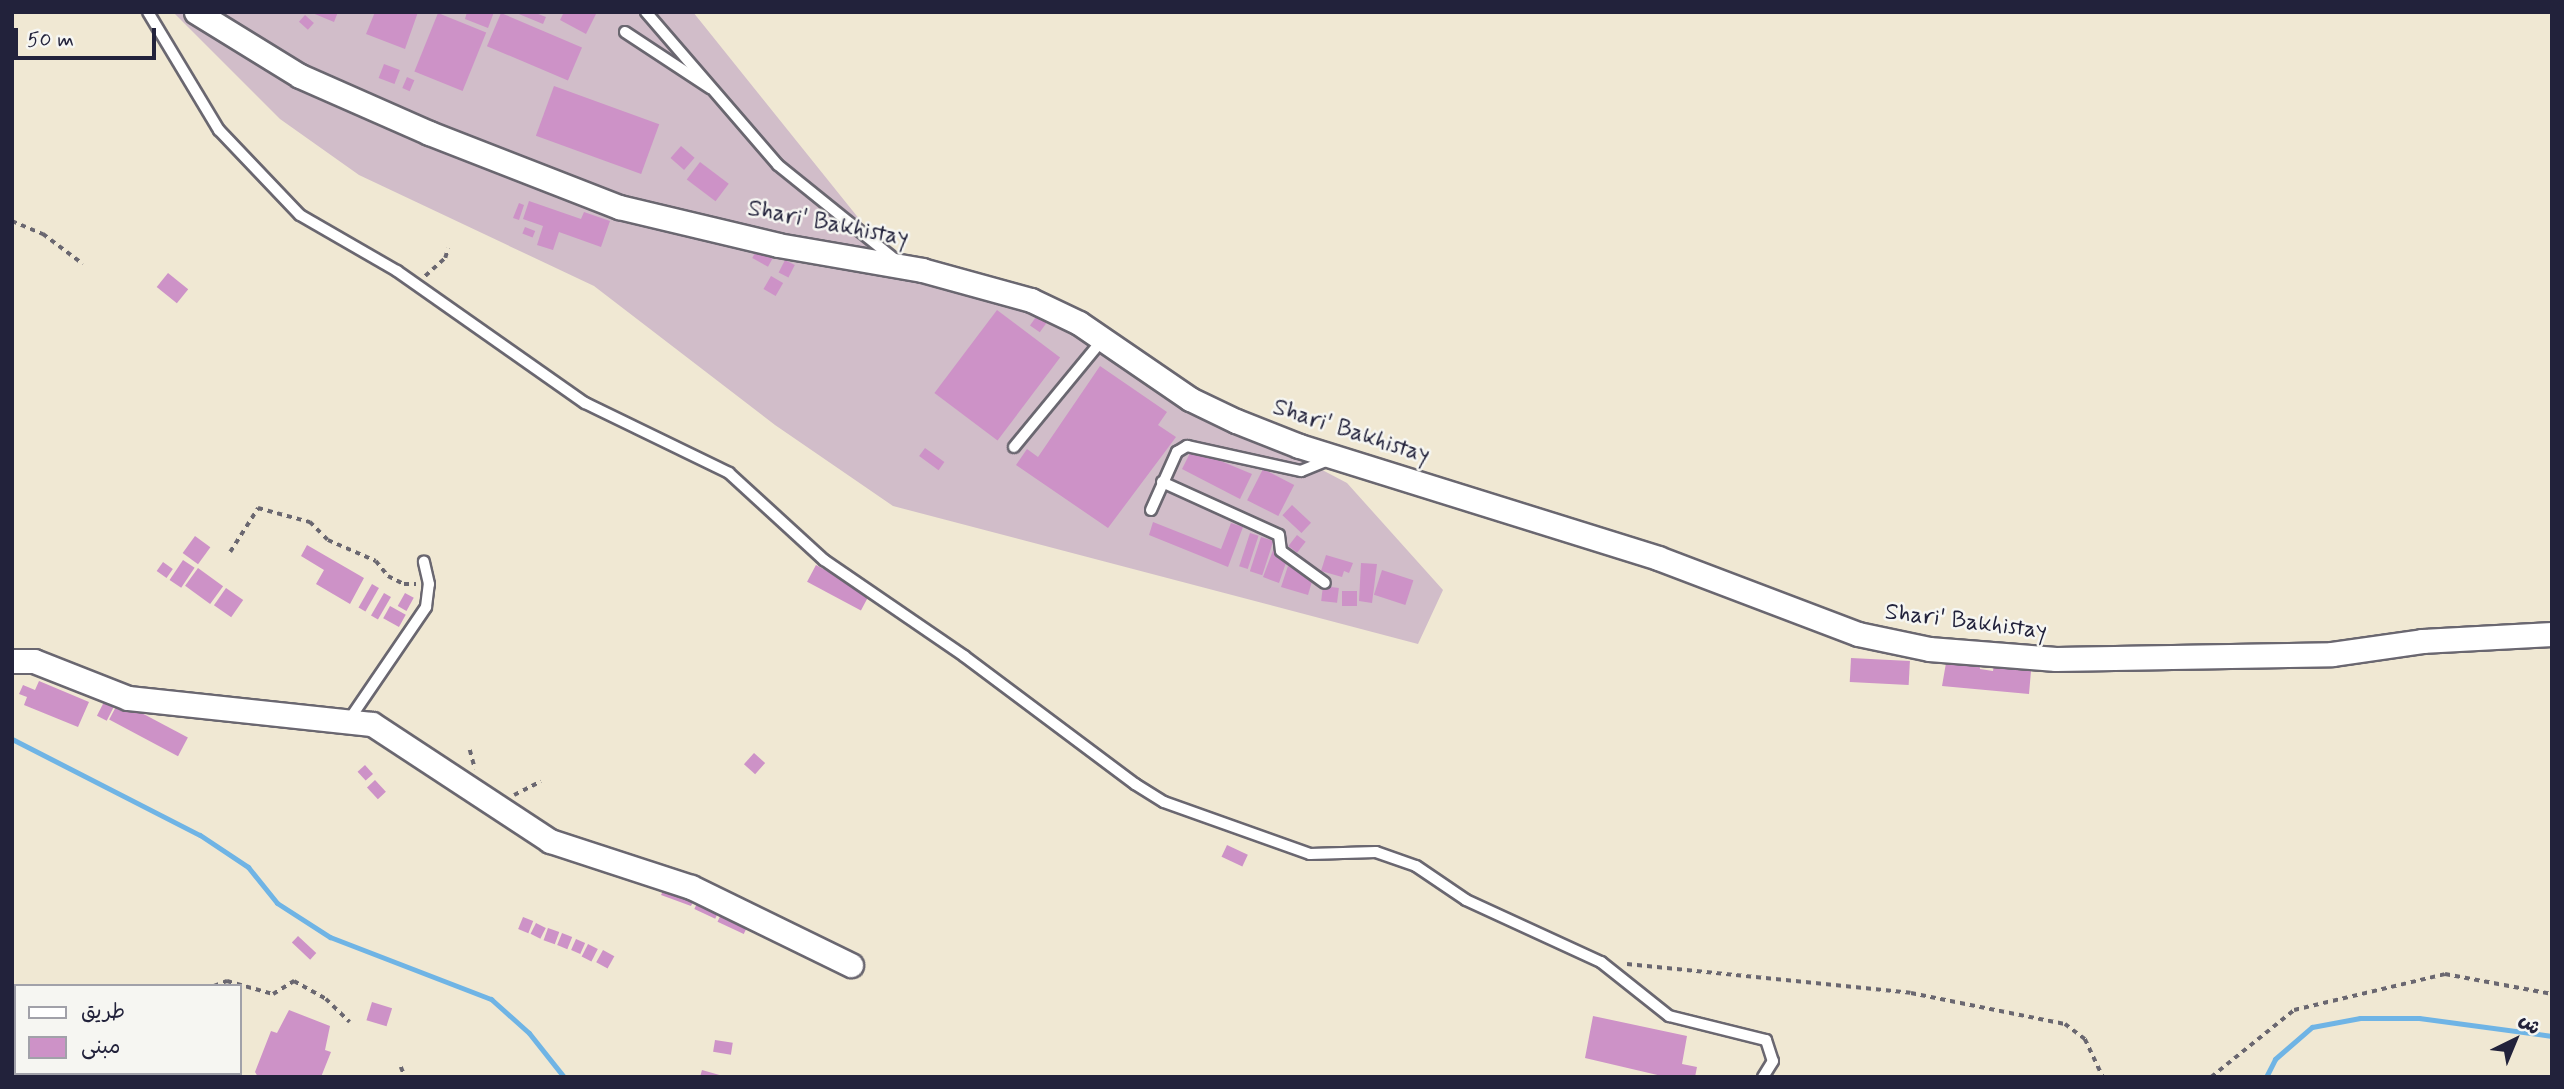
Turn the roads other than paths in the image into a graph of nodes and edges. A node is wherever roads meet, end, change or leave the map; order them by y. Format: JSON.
{"nodes":[{"id":1,"x":148,"y":12,"type":"edge"},
{"id":2,"x":196,"y":12,"type":"edge"},
{"id":3,"x":646,"y":12,"type":"edge"},
{"id":4,"x":625,"y":32,"type":"dead end"},
{"id":5,"x":723,"y":98,"type":"junction"},
{"id":6,"x":903,"y":266,"type":"junction"},
{"id":7,"x":1103,"y":339,"type":"junction"},
{"id":8,"x":1014,"y":447,"type":"dead end"},
{"id":9,"x":1336,"y":456,"type":"junction"},
{"id":10,"x":1162,"y":481,"type":"junction"},
{"id":11,"x":1151,"y":510,"type":"dead end"},
{"id":12,"x":424,"y":562,"type":"dead end"},
{"id":13,"x":1325,"y":583,"type":"dead end"},
{"id":14,"x":2552,"y":634,"type":"edge"},
{"id":15,"x":12,"y":661,"type":"edge"},
{"id":16,"x":348,"y":722,"type":"junction"},
{"id":17,"x":851,"y":965,"type":"dead end"},
{"id":18,"x":1763,"y":1077,"type":"edge"}],
"edges":[{"from":1,"to":18,"type":"lane"},
{"from":2,"to":6,"type":"street","name":"Shari' Bakhistay"},
{"from":3,"to":5,"type":"lane"},
{"from":4,"to":5,"type":"lane"},
{"from":5,"to":6,"type":"lane"},
{"from":6,"to":7,"type":"street","name":"Shari' Bakhistay"},
{"from":7,"to":8,"type":"lane"},
{"from":7,"to":9,"type":"street","name":"Shari' Bakhistay"},
{"from":9,"to":10,"type":"lane"},
{"from":9,"to":14,"type":"street","name":"Shari' Bakhistay"},
{"from":10,"to":11,"type":"lane"},
{"from":10,"to":13,"type":"lane"},
{"from":12,"to":16,"type":"lane"},
{"from":15,"to":16,"type":"street"},
{"from":16,"to":17,"type":"street"}]}
